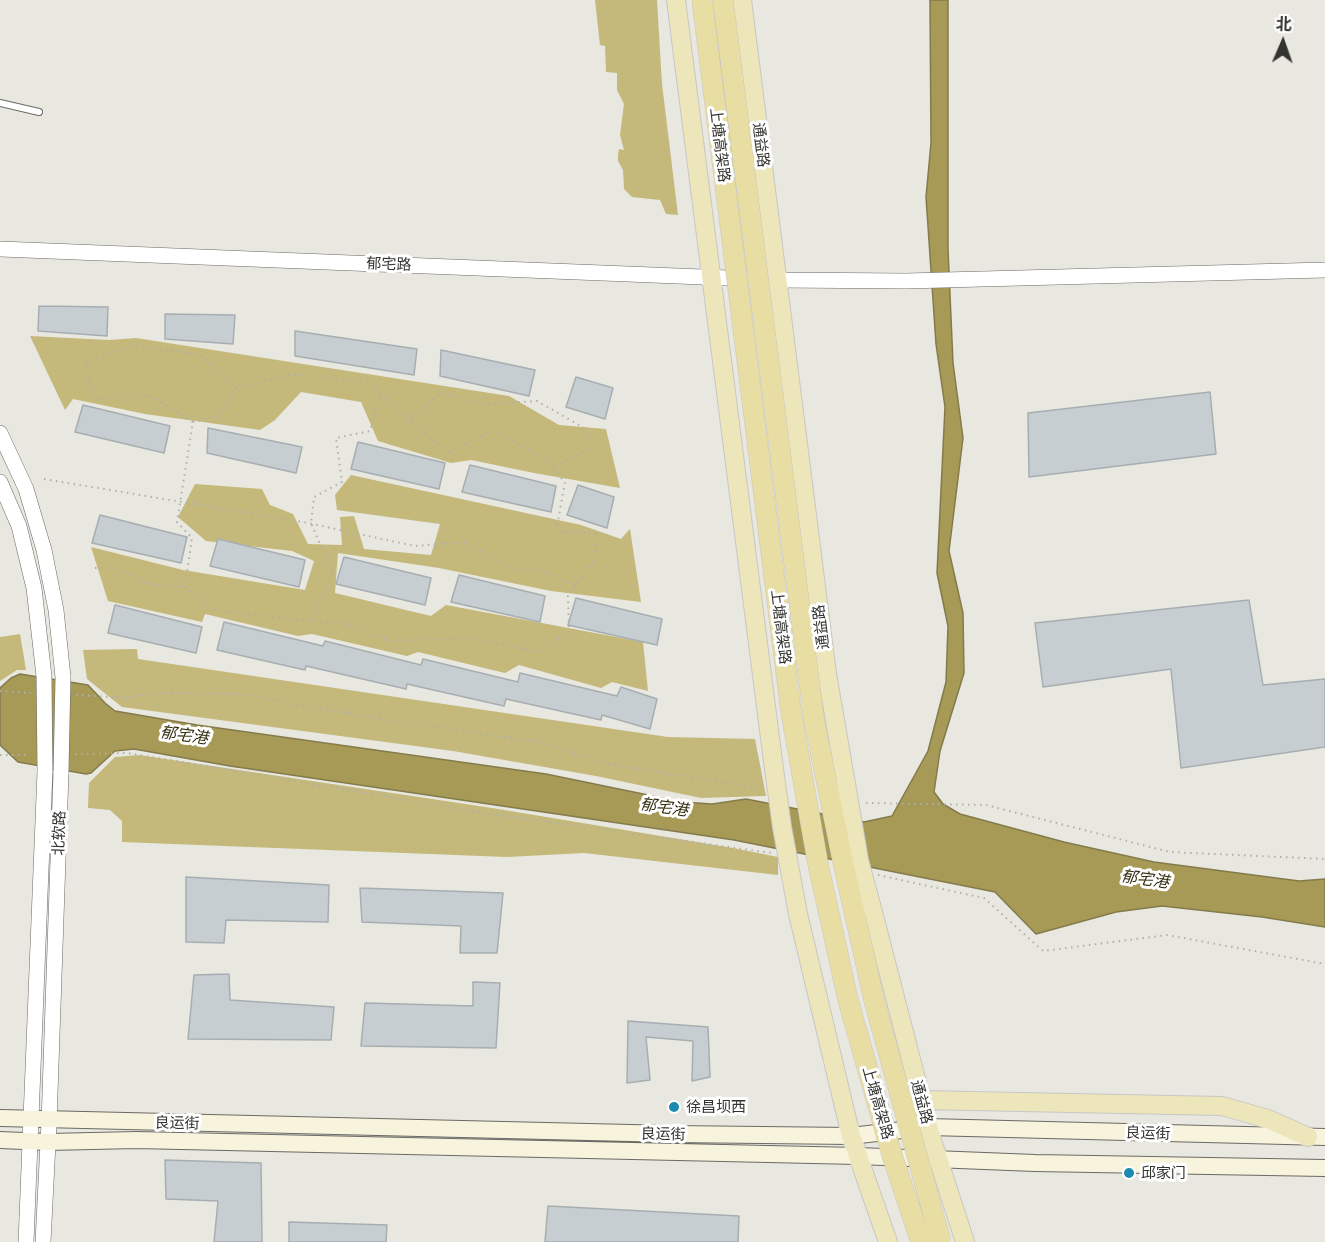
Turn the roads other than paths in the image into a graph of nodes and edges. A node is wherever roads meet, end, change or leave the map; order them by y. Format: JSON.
{"nodes":[{"id":1,"x":676,"y":0,"type":"edge"},
{"id":2,"x":702,"y":0,"type":"edge"},
{"id":3,"x":723,"y":0,"type":"edge"},
{"id":4,"x":742,"y":0,"type":"edge"},
{"id":5,"x":0,"y":103,"type":"edge"},
{"id":6,"x":39,"y":112,"type":"dead end"},
{"id":7,"x":0,"y":249,"type":"edge"},
{"id":8,"x":1325,"y":270,"type":"edge"},
{"id":9,"x":712,"y":277,"type":"junction"},
{"id":10,"x":778,"y":280,"type":"junction"},
{"id":11,"x":0,"y":433,"type":"edge"},
{"id":12,"x":0,"y":482,"type":"edge"},
{"id":13,"x":53,"y":772,"type":"junction"},
{"id":14,"x":921,"y":1100,"type":"junction"},
{"id":15,"x":0,"y":1118,"type":"edge"},
{"id":16,"x":31,"y":1119,"type":"junction"},
{"id":17,"x":49,"y":1121,"type":"junction"},
{"id":18,"x":928,"y":1127,"type":"junction"},
{"id":19,"x":851,"y":1136,"type":"junction"},
{"id":20,"x":1316,"y":1137,"type":"edge"},
{"id":21,"x":0,"y":1140,"type":"edge"},
{"id":22,"x":30,"y":1141,"type":"junction"},
{"id":23,"x":48,"y":1142,"type":"junction"},
{"id":24,"x":858,"y":1156,"type":"junction"},
{"id":25,"x":938,"y":1158,"type":"junction"},
{"id":26,"x":1325,"y":1168,"type":"edge"},
{"id":27,"x":26,"y":1242,"type":"edge"},
{"id":28,"x":43,"y":1242,"type":"edge"},
{"id":29,"x":888,"y":1242,"type":"edge"},
{"id":30,"x":921,"y":1242,"type":"edge"},
{"id":31,"x":941,"y":1242,"type":"edge"},
{"id":32,"x":965,"y":1242,"type":"edge"}],
"edges":[{"from":1,"to":9,"type":"main road"},
{"from":2,"to":30,"type":"highway","name":"上塘高架路","bridge":true},
{"from":3,"to":31,"type":"highway","name":"上塘高架路","bridge":true},
{"from":4,"to":10,"type":"main road","name":"通益路"},
{"from":5,"to":6,"type":"lane"},
{"from":7,"to":9,"type":"street","name":"郁宅路"},
{"from":8,"to":10,"type":"street","name":"郁宅路"},
{"from":9,"to":10,"type":"street","name":"郁宅路"},
{"from":9,"to":19,"type":"main road","bridge":true},
{"from":10,"to":14,"type":"main road","name":"通益路","bridge":true},
{"from":11,"to":13,"type":"street","name":"北软路","bridge":true},
{"from":12,"to":13,"type":"street","name":"北软路","bridge":true},
{"from":13,"to":16,"type":"street","name":"北软路"},
{"from":13,"to":17,"type":"street","name":"北软路"},
{"from":14,"to":18,"type":"main road","name":"通益路"},
{"from":14,"to":20,"type":"main road"},
{"from":15,"to":16,"type":"main road","name":"良运街"},
{"from":16,"to":17,"type":"main road","name":"良运街"},
{"from":16,"to":22,"type":"street","name":"北软路"},
{"from":17,"to":19,"type":"main road","name":"良运街"},
{"from":17,"to":23,"type":"street","name":"北软路"},
{"from":18,"to":19,"type":"main road","name":"良运街"},
{"from":18,"to":20,"type":"main road","name":"良运街"},
{"from":18,"to":25,"type":"main road","name":"通益路"},
{"from":19,"to":24,"type":"main road"},
{"from":21,"to":22,"type":"main road","name":"良运街"},
{"from":22,"to":23,"type":"main road","name":"良运街"},
{"from":22,"to":27,"type":"street","name":"北软路"},
{"from":23,"to":24,"type":"main road","name":"良运街"},
{"from":23,"to":28,"type":"street","name":"北软路"},
{"from":24,"to":25,"type":"main road","name":"良运街"},
{"from":24,"to":29,"type":"main road"},
{"from":25,"to":26,"type":"main road","name":"良运街"},
{"from":25,"to":32,"type":"main road","name":"通益路"}]}
